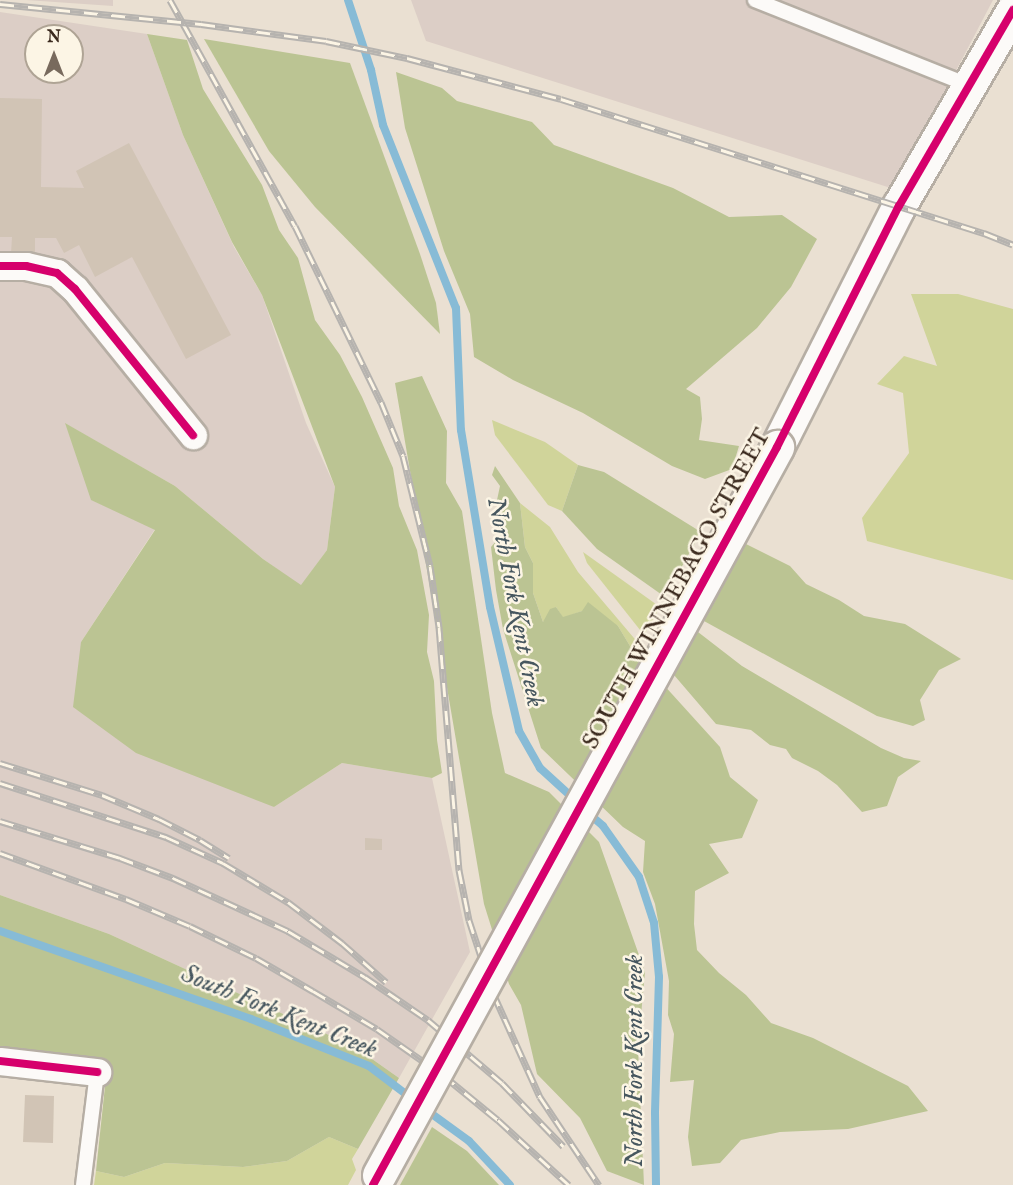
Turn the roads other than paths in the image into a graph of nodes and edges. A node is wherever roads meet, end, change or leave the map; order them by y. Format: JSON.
{"nodes":[{"id":1,"x":755,"y":0,"type":"edge"},
{"id":2,"x":1013,"y":10,"type":"edge"},
{"id":3,"x":969,"y":85,"type":"junction"},
{"id":4,"x":0,"y":266,"type":"edge"},
{"id":5,"x":193,"y":435,"type":"dead end"},
{"id":6,"x":0,"y":1061,"type":"edge"},
{"id":7,"x":97,"y":1072,"type":"joint"},
{"id":8,"x":376,"y":1180,"type":"edge"},
{"id":9,"x":83,"y":1185,"type":"edge"}],
"edges":[{"from":1,"to":3,"type":"lane"},
{"from":2,"to":3,"type":"main road","name":"SOUTH WINNEBAGO STREET"},
{"from":3,"to":8,"type":"main road","name":"SOUTH WINNEBAGO STREET","bridge":true},
{"from":4,"to":5,"type":"street"},
{"from":6,"to":7,"type":"street"},
{"from":7,"to":9,"type":"lane"}]}
